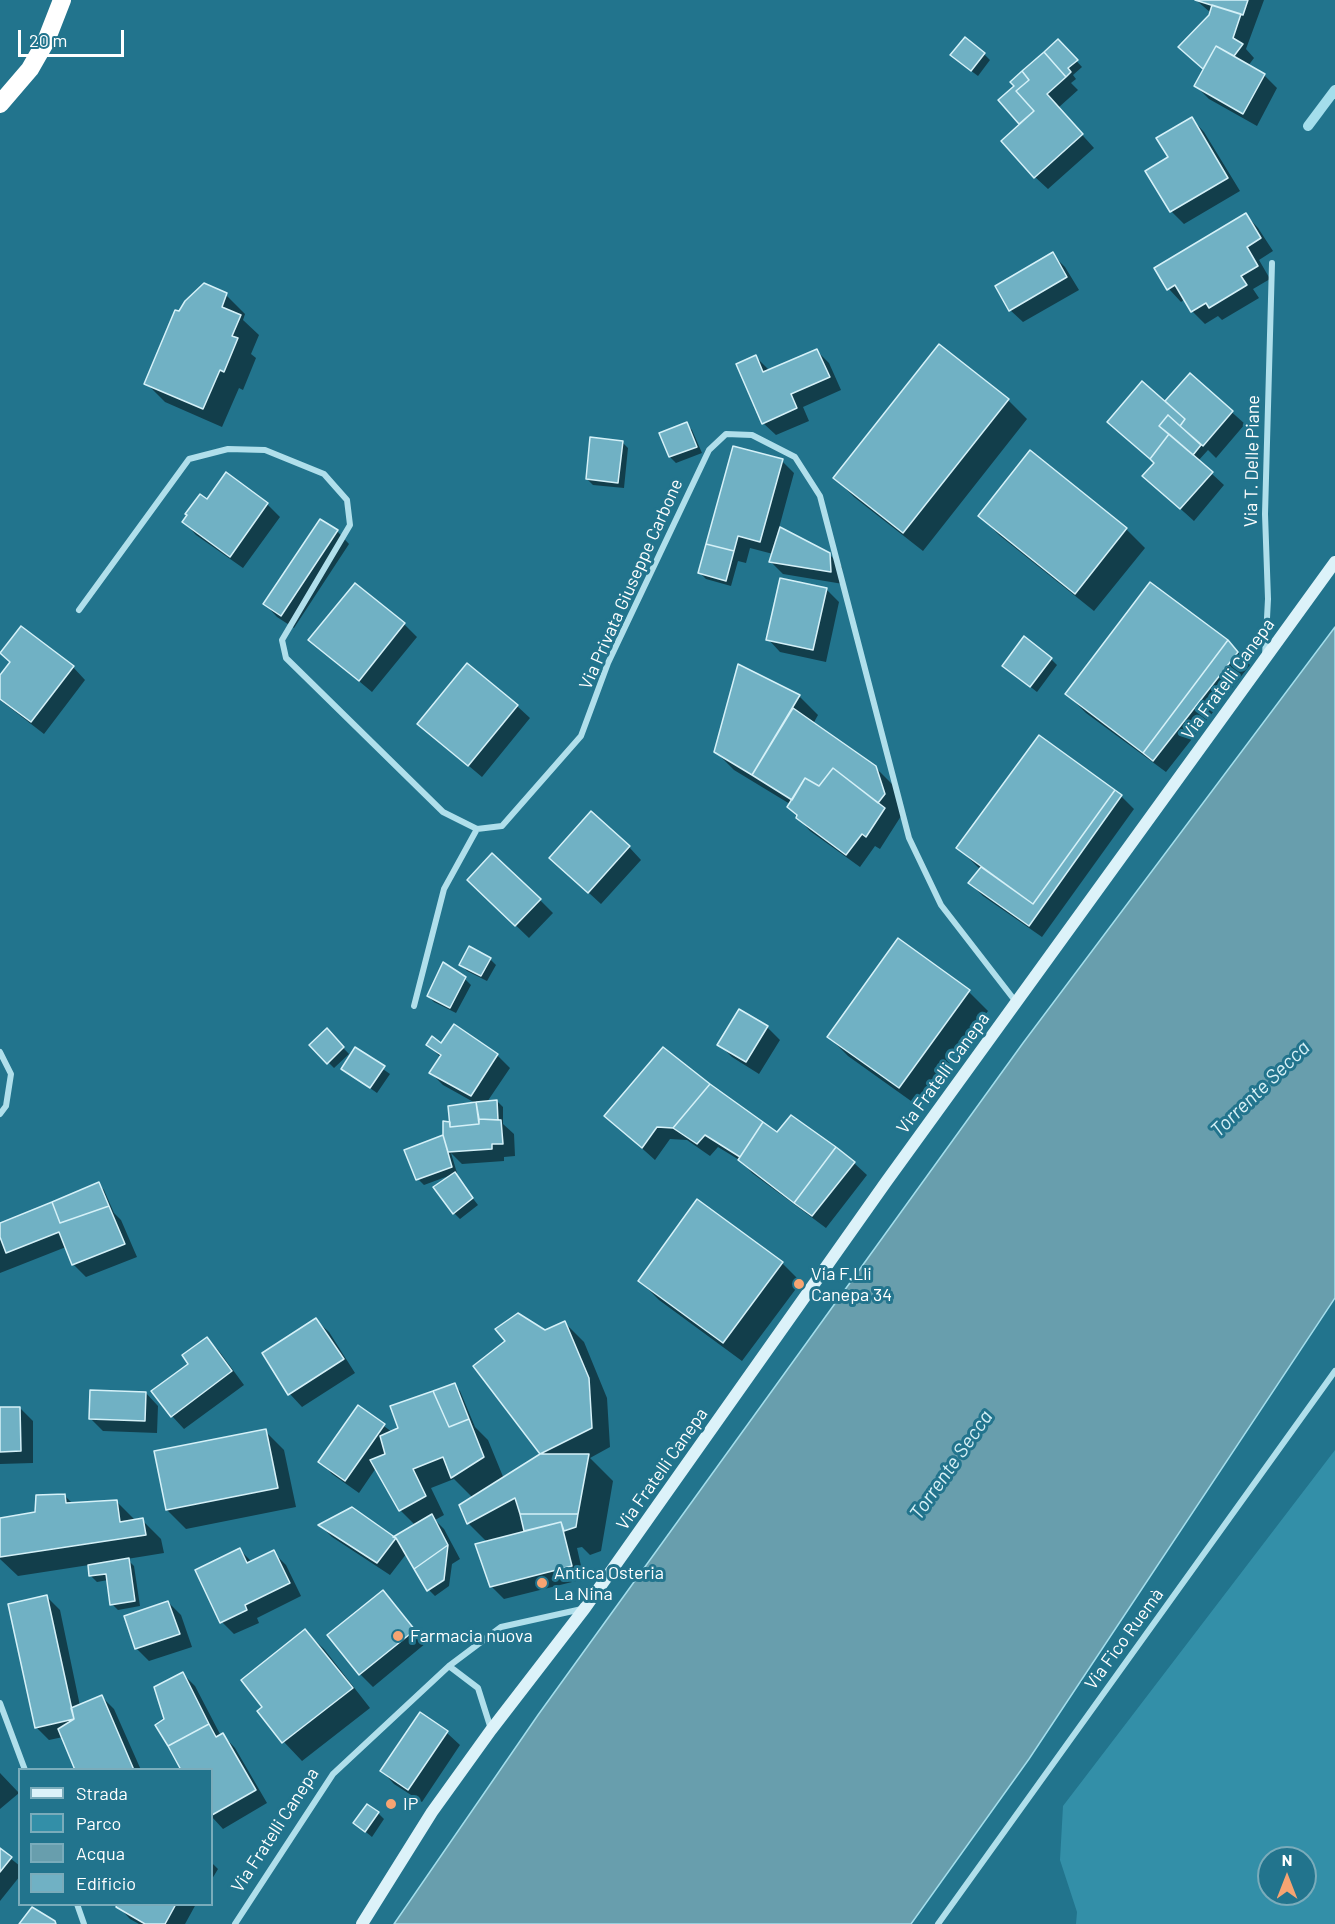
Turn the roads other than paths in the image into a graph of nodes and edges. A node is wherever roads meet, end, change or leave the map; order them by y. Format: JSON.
{"nodes":[{"id":1,"x":62,"y":0,"type":"edge"},
{"id":2,"x":0,"y":104,"type":"edge"},
{"id":3,"x":1272,"y":263,"type":"dead end"},
{"id":4,"x":1335,"y":562,"type":"edge"},
{"id":5,"x":79,"y":610,"type":"dead end"},
{"id":6,"x":1264,"y":660,"type":"junction"},
{"id":7,"x":477,"y":830,"type":"junction"},
{"id":8,"x":1017,"y":1002,"type":"junction"},
{"id":9,"x":414,"y":1006,"type":"dead end"},
{"id":10,"x":0,"y":1052,"type":"edge"},
{"id":11,"x":0,"y":1114,"type":"edge"},
{"id":12,"x":1335,"y":1371,"type":"edge"},
{"id":13,"x":585,"y":1608,"type":"junction"},
{"id":14,"x":449,"y":1666,"type":"junction"},
{"id":15,"x":0,"y":1703,"type":"edge"},
{"id":16,"x":491,"y":1730,"type":"junction"},
{"id":17,"x":25,"y":1768,"type":"edge"},
{"id":18,"x":77,"y":1906,"type":"edge"},
{"id":19,"x":84,"y":1924,"type":"edge"},
{"id":20,"x":234,"y":1924,"type":"edge"},
{"id":21,"x":362,"y":1924,"type":"edge"},
{"id":22,"x":938,"y":1924,"type":"edge"}],
"edges":[{"from":1,"to":2,"type":"highway"},
{"from":3,"to":6,"type":"street","name":"Via T. Delle Piane"},
{"from":4,"to":6,"type":"main road","name":"Via Fratelli Canepa"},
{"from":5,"to":7,"type":"street"},
{"from":6,"to":8,"type":"main road","name":"Via Fratelli Canepa"},
{"from":7,"to":8,"type":"street","name":"Via Privata Giuseppe Carbone"},
{"from":7,"to":9,"type":"street"},
{"from":8,"to":13,"type":"main road","name":"Via Fratelli Canepa"},
{"from":10,"to":11,"type":"street"},
{"from":12,"to":22,"type":"street","name":"Via Fico Ruemà"},
{"from":13,"to":14,"type":"street","name":"Via Fratelli Canepa"},
{"from":13,"to":16,"type":"main road","name":"Via Fratelli Canepa"},
{"from":14,"to":16,"type":"street"},
{"from":14,"to":20,"type":"street","name":"Via Fratelli Canepa"},
{"from":15,"to":17,"type":"street"},
{"from":16,"to":21,"type":"main road","name":"Via Fratelli Canepa"},
{"from":18,"to":19,"type":"street"}]}
